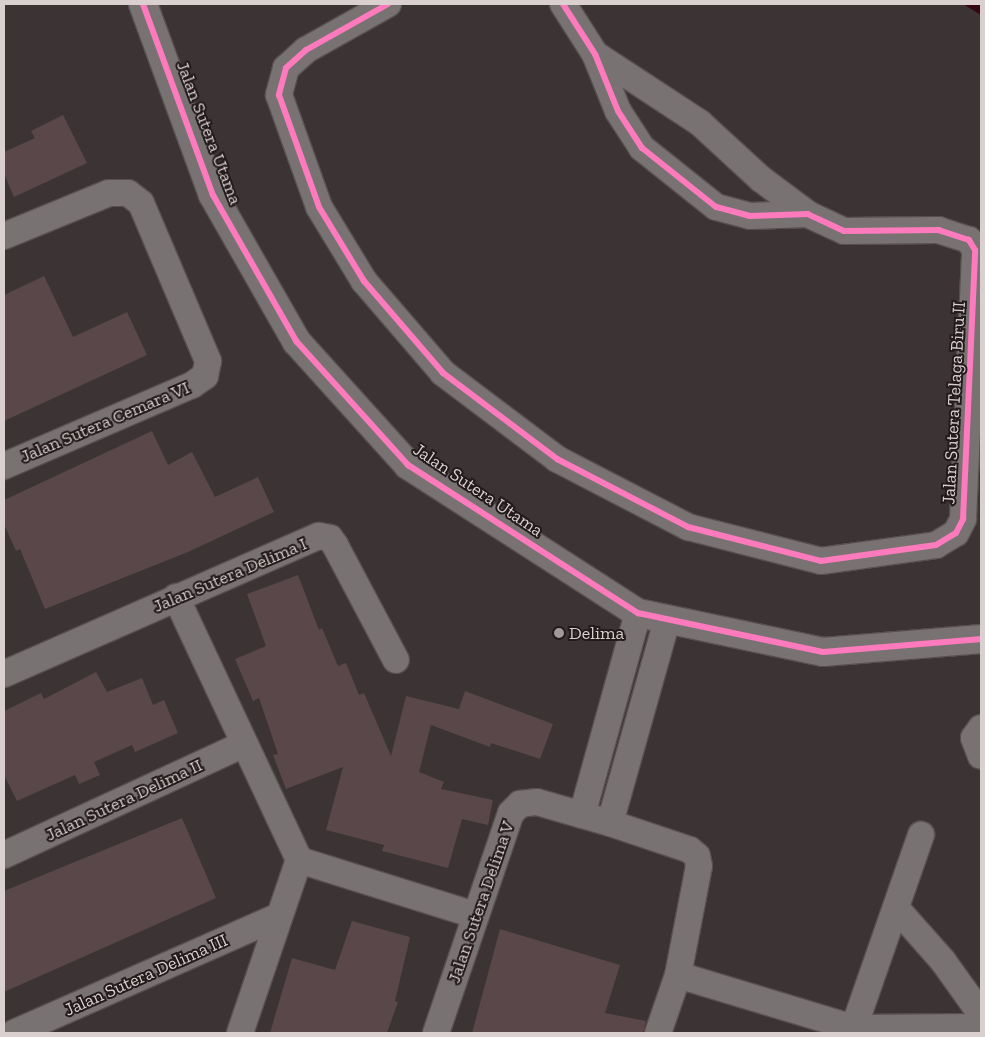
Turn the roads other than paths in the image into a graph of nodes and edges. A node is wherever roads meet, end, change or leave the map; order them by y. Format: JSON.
{"nodes":[{"id":1,"x":143,"y":4,"type":"edge"},
{"id":2,"x":388,"y":4,"type":"edge"},
{"id":3,"x":564,"y":4,"type":"edge"},
{"id":4,"x":594,"y":54,"type":"junction"},
{"id":5,"x":808,"y":214,"type":"junction"},
{"id":6,"x":4,"y":236,"type":"edge"},
{"id":7,"x":4,"y":466,"type":"edge"},
{"id":8,"x":176,"y":597,"type":"junction"},
{"id":9,"x":638,"y":613,"type":"junction"},
{"id":10,"x":668,"y":620,"type":"junction"},
{"id":11,"x":981,"y":639,"type":"edge"},
{"id":12,"x":396,"y":660,"type":"dead end"},
{"id":13,"x":4,"y":674,"type":"edge"},
{"id":14,"x":244,"y":744,"type":"junction"},
{"id":15,"x":582,"y":815,"type":"junction"},
{"id":16,"x":610,"y":822,"type":"junction"},
{"id":17,"x":921,"y":835,"type":"dead end"},
{"id":18,"x":4,"y":856,"type":"edge"},
{"id":19,"x":299,"y":860,"type":"junction"},
{"id":20,"x":897,"y":910,"type":"junction"},
{"id":21,"x":475,"y":915,"type":"junction"},
{"id":22,"x":278,"y":917,"type":"junction"},
{"id":23,"x":678,"y":975,"type":"junction"},
{"id":24,"x":981,"y":1014,"type":"edge"},
{"id":25,"x":981,"y":1028,"type":"edge"},
{"id":26,"x":852,"y":1031,"type":"edge"},
{"id":27,"x":14,"y":1033,"type":"edge"},
{"id":28,"x":240,"y":1033,"type":"edge"},
{"id":29,"x":436,"y":1033,"type":"edge"},
{"id":30,"x":658,"y":1033,"type":"edge"}],
"edges":[{"from":1,"to":9,"type":"street","name":"Jalan Sutera Utama"},
{"from":2,"to":5,"type":"street","name":"Jalan Sutera Telaga Biru II"},
{"from":3,"to":4,"type":"street"},
{"from":4,"to":5,"type":"street"},
{"from":4,"to":5,"type":"street"},
{"from":6,"to":7,"type":"street","name":"Jalan Sutera Cemara VI"},
{"from":8,"to":12,"type":"street","name":"Jalan Sutera Delima I"},
{"from":8,"to":13,"type":"street","name":"Jalan Sutera Delima I"},
{"from":8,"to":14,"type":"street"},
{"from":9,"to":10,"type":"street","name":"Jalan Sutera Utama"},
{"from":9,"to":15,"type":"street"},
{"from":10,"to":11,"type":"street","name":"Jalan Sutera Utama"},
{"from":10,"to":16,"type":"street"},
{"from":14,"to":18,"type":"street","name":"Jalan Sutera Delima II"},
{"from":14,"to":19,"type":"street"},
{"from":15,"to":16,"type":"street","name":"Jalan Sutera Delima V"},
{"from":15,"to":21,"type":"street","name":"Jalan Sutera Delima V"},
{"from":16,"to":23,"type":"street","name":"Jalan Sutera Delima V"},
{"from":17,"to":20,"type":"street"},
{"from":19,"to":21,"type":"street"},
{"from":19,"to":22,"type":"street"},
{"from":20,"to":24,"type":"street"},
{"from":20,"to":26,"type":"street"},
{"from":21,"to":29,"type":"street","name":"Jalan Sutera Delima V"},
{"from":22,"to":27,"type":"street","name":"Jalan Sutera Delima III"},
{"from":22,"to":28,"type":"street"},
{"from":23,"to":26,"type":"street"},
{"from":23,"to":30,"type":"street"},
{"from":25,"to":26,"type":"street"}]}
